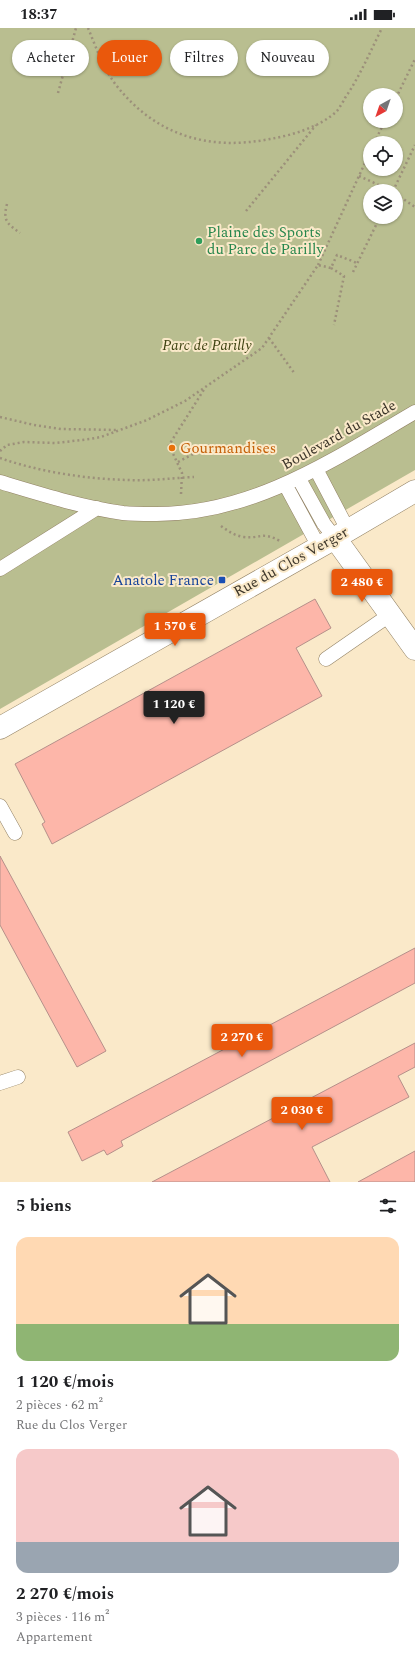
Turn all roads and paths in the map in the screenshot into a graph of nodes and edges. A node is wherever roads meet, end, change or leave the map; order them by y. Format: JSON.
{"nodes":[{"id":1,"x":76,"y":28,"type":"edge"},
{"id":2,"x":88,"y":28,"type":"edge"},
{"id":3,"x":382,"y":28,"type":"edge"},
{"id":4,"x":415,"y":59,"type":"edge"},
{"id":5,"x":401,"y":88,"type":"edge"},
{"id":6,"x":58,"y":93,"type":"dead end"},
{"id":7,"x":316,"y":124,"type":"junction"},
{"id":8,"x":415,"y":145,"type":"edge"},
{"id":9,"x":363,"y":166,"type":"edge"},
{"id":10,"x":358,"y":176,"type":"junction"},
{"id":11,"x":377,"y":184,"type":"edge"},
{"id":12,"x":396,"y":184,"type":"edge"},
{"id":13,"x":403,"y":199,"type":"edge"},
{"id":14,"x":7,"y":204,"type":"dead end"},
{"id":15,"x":415,"y":207,"type":"edge"},
{"id":16,"x":246,"y":211,"type":"dead end"},
{"id":17,"x":376,"y":224,"type":"edge"},
{"id":18,"x":20,"y":233,"type":"dead end"},
{"id":19,"x":357,"y":263,"type":"junction"},
{"id":20,"x":318,"y":265,"type":"junction"},
{"id":21,"x":331,"y":268,"type":"junction"},
{"id":22,"x":353,"y":272,"type":"dead end"},
{"id":23,"x":334,"y":325,"type":"dead end"},
{"id":24,"x":269,"y":338,"type":"junction"},
{"id":25,"x":295,"y":374,"type":"dead end"},
{"id":26,"x":206,"y":386,"type":"junction"},
{"id":27,"x":415,"y":412,"type":"edge"},
{"id":28,"x":0,"y":417,"type":"edge"},
{"id":29,"x":119,"y":430,"type":"junction"},
{"id":30,"x":210,"y":445,"type":"dead end"},
{"id":31,"x":0,"y":451,"type":"edge"},
{"id":32,"x":0,"y":458,"type":"edge"},
{"id":33,"x":178,"y":462,"type":"junction"},
{"id":34,"x":316,"y":469,"type":"junction"},
{"id":35,"x":194,"y":477,"type":"dead end"},
{"id":36,"x":182,"y":478,"type":"junction"},
{"id":37,"x":299,"y":478,"type":"junction"},
{"id":38,"x":0,"y":482,"type":"edge"},
{"id":39,"x":285,"y":484,"type":"junction"},
{"id":40,"x":415,"y":491,"type":"edge"},
{"id":41,"x":97,"y":508,"type":"junction"},
{"id":42,"x":210,"y":509,"type":"junction"},
{"id":43,"x":180,"y":513,"type":"junction"},
{"id":44,"x":334,"y":539,"type":"junction"},
{"id":45,"x":291,"y":563,"type":"junction"},
{"id":46,"x":0,"y":569,"type":"edge"},
{"id":47,"x":391,"y":614,"type":"junction"},
{"id":48,"x":415,"y":649,"type":"edge"},
{"id":49,"x":326,"y":659,"type":"dead end"},
{"id":50,"x":0,"y":728,"type":"edge"},
{"id":51,"x":0,"y":806,"type":"edge"},
{"id":52,"x":15,"y":833,"type":"dead end"},
{"id":53,"x":18,"y":1077,"type":"dead end"},
{"id":54,"x":0,"y":1083,"type":"edge"}],
"edges":[{"from":1,"to":6,"type":"path"},
{"from":2,"to":7,"type":"path"},
{"from":3,"to":7,"type":"path"},
{"from":4,"to":5,"type":"path"},
{"from":7,"to":16,"type":"path"},
{"from":8,"to":12,"type":"path"},
{"from":9,"to":10,"type":"path"},
{"from":10,"to":11,"type":"path"},
{"from":10,"to":20,"type":"path"},
{"from":13,"to":15,"type":"path"},
{"from":14,"to":18,"type":"path"},
{"from":17,"to":19,"type":"path"},
{"from":19,"to":21,"type":"path"},
{"from":19,"to":22,"type":"path"},
{"from":20,"to":21,"type":"path"},
{"from":20,"to":24,"type":"path"},
{"from":21,"to":23,"type":"path"},
{"from":24,"to":25,"type":"path"},
{"from":24,"to":26,"type":"path"},
{"from":26,"to":29,"type":"path"},
{"from":26,"to":33,"type":"path"},
{"from":27,"to":34,"type":"lane","name":"Boulevard du Stade"},
{"from":28,"to":29,"type":"path"},
{"from":29,"to":31,"type":"path"},
{"from":30,"to":33,"type":"path"},
{"from":32,"to":36,"type":"path"},
{"from":33,"to":36,"type":"path"},
{"from":34,"to":37,"type":"lane","name":"Boulevard du Stade"},
{"from":34,"to":44,"type":"lane"},
{"from":35,"to":36,"type":"path"},
{"from":36,"to":43,"type":"path"},
{"from":37,"to":39,"type":"lane","name":"Boulevard du Stade"},
{"from":37,"to":44,"type":"lane"},
{"from":38,"to":41,"type":"lane","name":"Boulevard du Stade"},
{"from":39,"to":42,"type":"lane","name":"Boulevard du Stade"},
{"from":39,"to":44,"type":"lane"},
{"from":40,"to":44,"type":"street","name":"Rue du Clos Verger"},
{"from":41,"to":43,"type":"lane","name":"Boulevard du Stade"},
{"from":41,"to":46,"type":"lane"},
{"from":42,"to":43,"type":"lane","name":"Boulevard du Stade"},
{"from":42,"to":45,"type":"path"},
{"from":44,"to":45,"type":"street","name":"Rue du Clos Verger"},
{"from":44,"to":47,"type":"street"},
{"from":45,"to":50,"type":"street","name":"Rue du Clos Verger"},
{"from":47,"to":48,"type":"street"},
{"from":47,"to":49,"type":"lane"},
{"from":51,"to":52,"type":"lane"},
{"from":53,"to":54,"type":"lane"}]}
